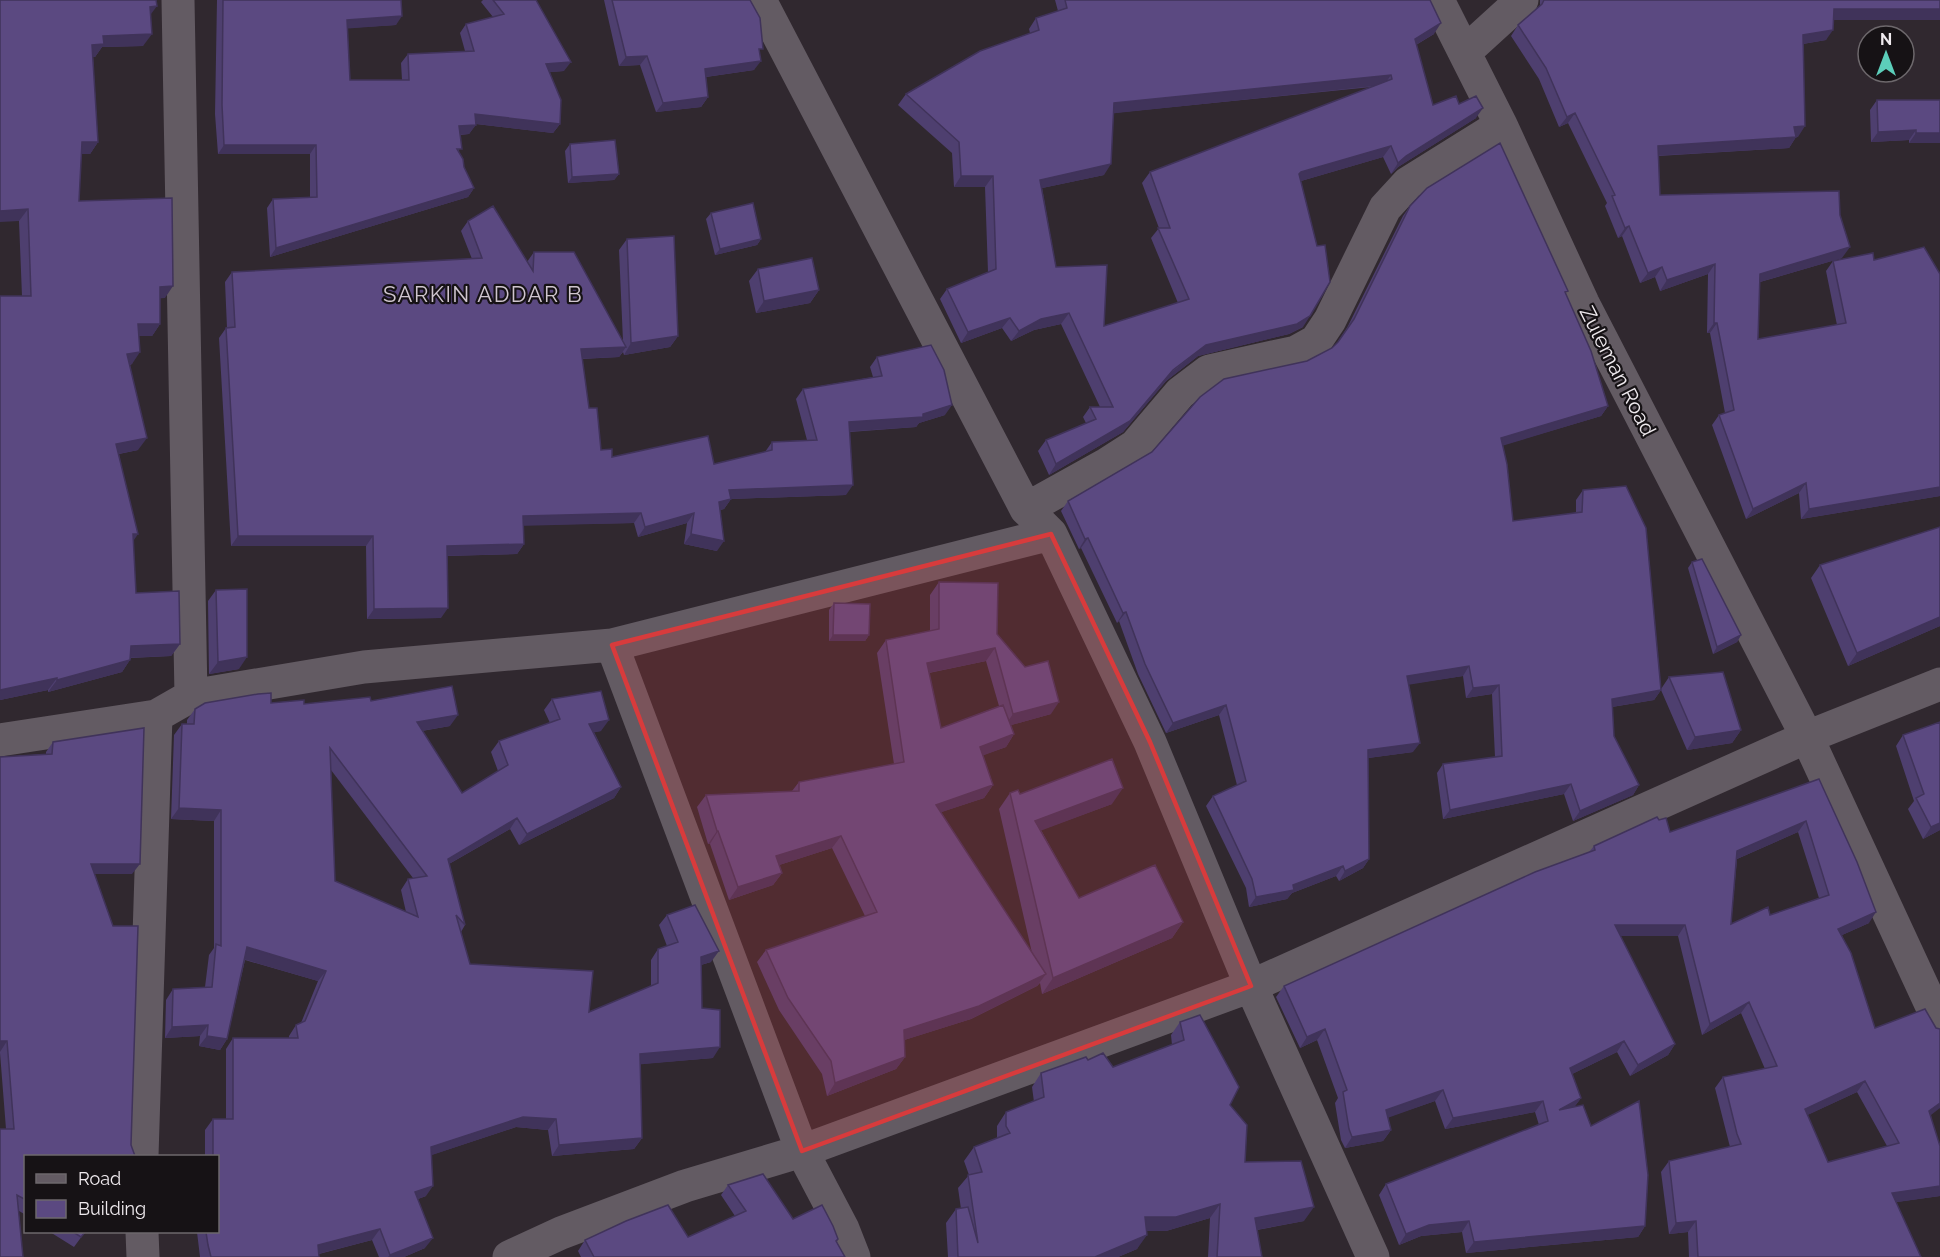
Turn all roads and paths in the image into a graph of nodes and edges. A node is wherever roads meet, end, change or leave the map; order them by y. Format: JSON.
{"nodes":[{"id":1,"x":178,"y":0,"type":"edge"},
{"id":2,"x":760,"y":0,"type":"edge"},
{"id":3,"x":1438,"y":0,"type":"edge"},
{"id":4,"x":1521,"y":0,"type":"edge"},
{"id":5,"x":1465,"y":52,"type":"junction"},
{"id":6,"x":1501,"y":124,"type":"junction"},
{"id":7,"x":1026,"y":509,"type":"junction"},
{"id":8,"x":1051,"y":534,"type":"junction"},
{"id":9,"x":612,"y":645,"type":"junction"},
{"id":10,"x":1940,"y":684,"type":"edge"},
{"id":11,"x":191,"y":696,"type":"junction"},
{"id":12,"x":156,"y":716,"type":"junction"},
{"id":13,"x":1807,"y":737,"type":"junction"},
{"id":14,"x":0,"y":740,"type":"edge"},
{"id":15,"x":1251,"y":986,"type":"junction"},
{"id":16,"x":1940,"y":1024,"type":"edge"},
{"id":17,"x":802,"y":1150,"type":"junction"},
{"id":18,"x":142,"y":1155,"type":"edge"},
{"id":19,"x":142,"y":1233,"type":"edge"},
{"id":20,"x":144,"y":1257,"type":"edge"},
{"id":21,"x":508,"y":1257,"type":"edge"},
{"id":22,"x":854,"y":1257,"type":"edge"},
{"id":23,"x":1373,"y":1257,"type":"edge"}],
"edges":[{"from":1,"to":11,"type":"street"},
{"from":2,"to":7,"type":"street"},
{"from":3,"to":5,"type":"street","name":"Zuleman Road"},
{"from":4,"to":5,"type":"street"},
{"from":5,"to":6,"type":"street","name":"Zuleman Road"},
{"from":6,"to":7,"type":"street"},
{"from":6,"to":13,"type":"street","name":"Zuleman Road"},
{"from":7,"to":8,"type":"street"},
{"from":8,"to":9,"type":"street"},
{"from":8,"to":15,"type":"street"},
{"from":9,"to":11,"type":"street"},
{"from":9,"to":17,"type":"street"},
{"from":10,"to":13,"type":"street"},
{"from":11,"to":12,"type":"street"},
{"from":12,"to":14,"type":"street"},
{"from":12,"to":18,"type":"street"},
{"from":13,"to":15,"type":"street"},
{"from":13,"to":16,"type":"street","name":"Zuleman Road"},
{"from":15,"to":17,"type":"street"},
{"from":15,"to":23,"type":"street"},
{"from":17,"to":21,"type":"street"},
{"from":17,"to":22,"type":"street"},
{"from":19,"to":20,"type":"street"}]}
